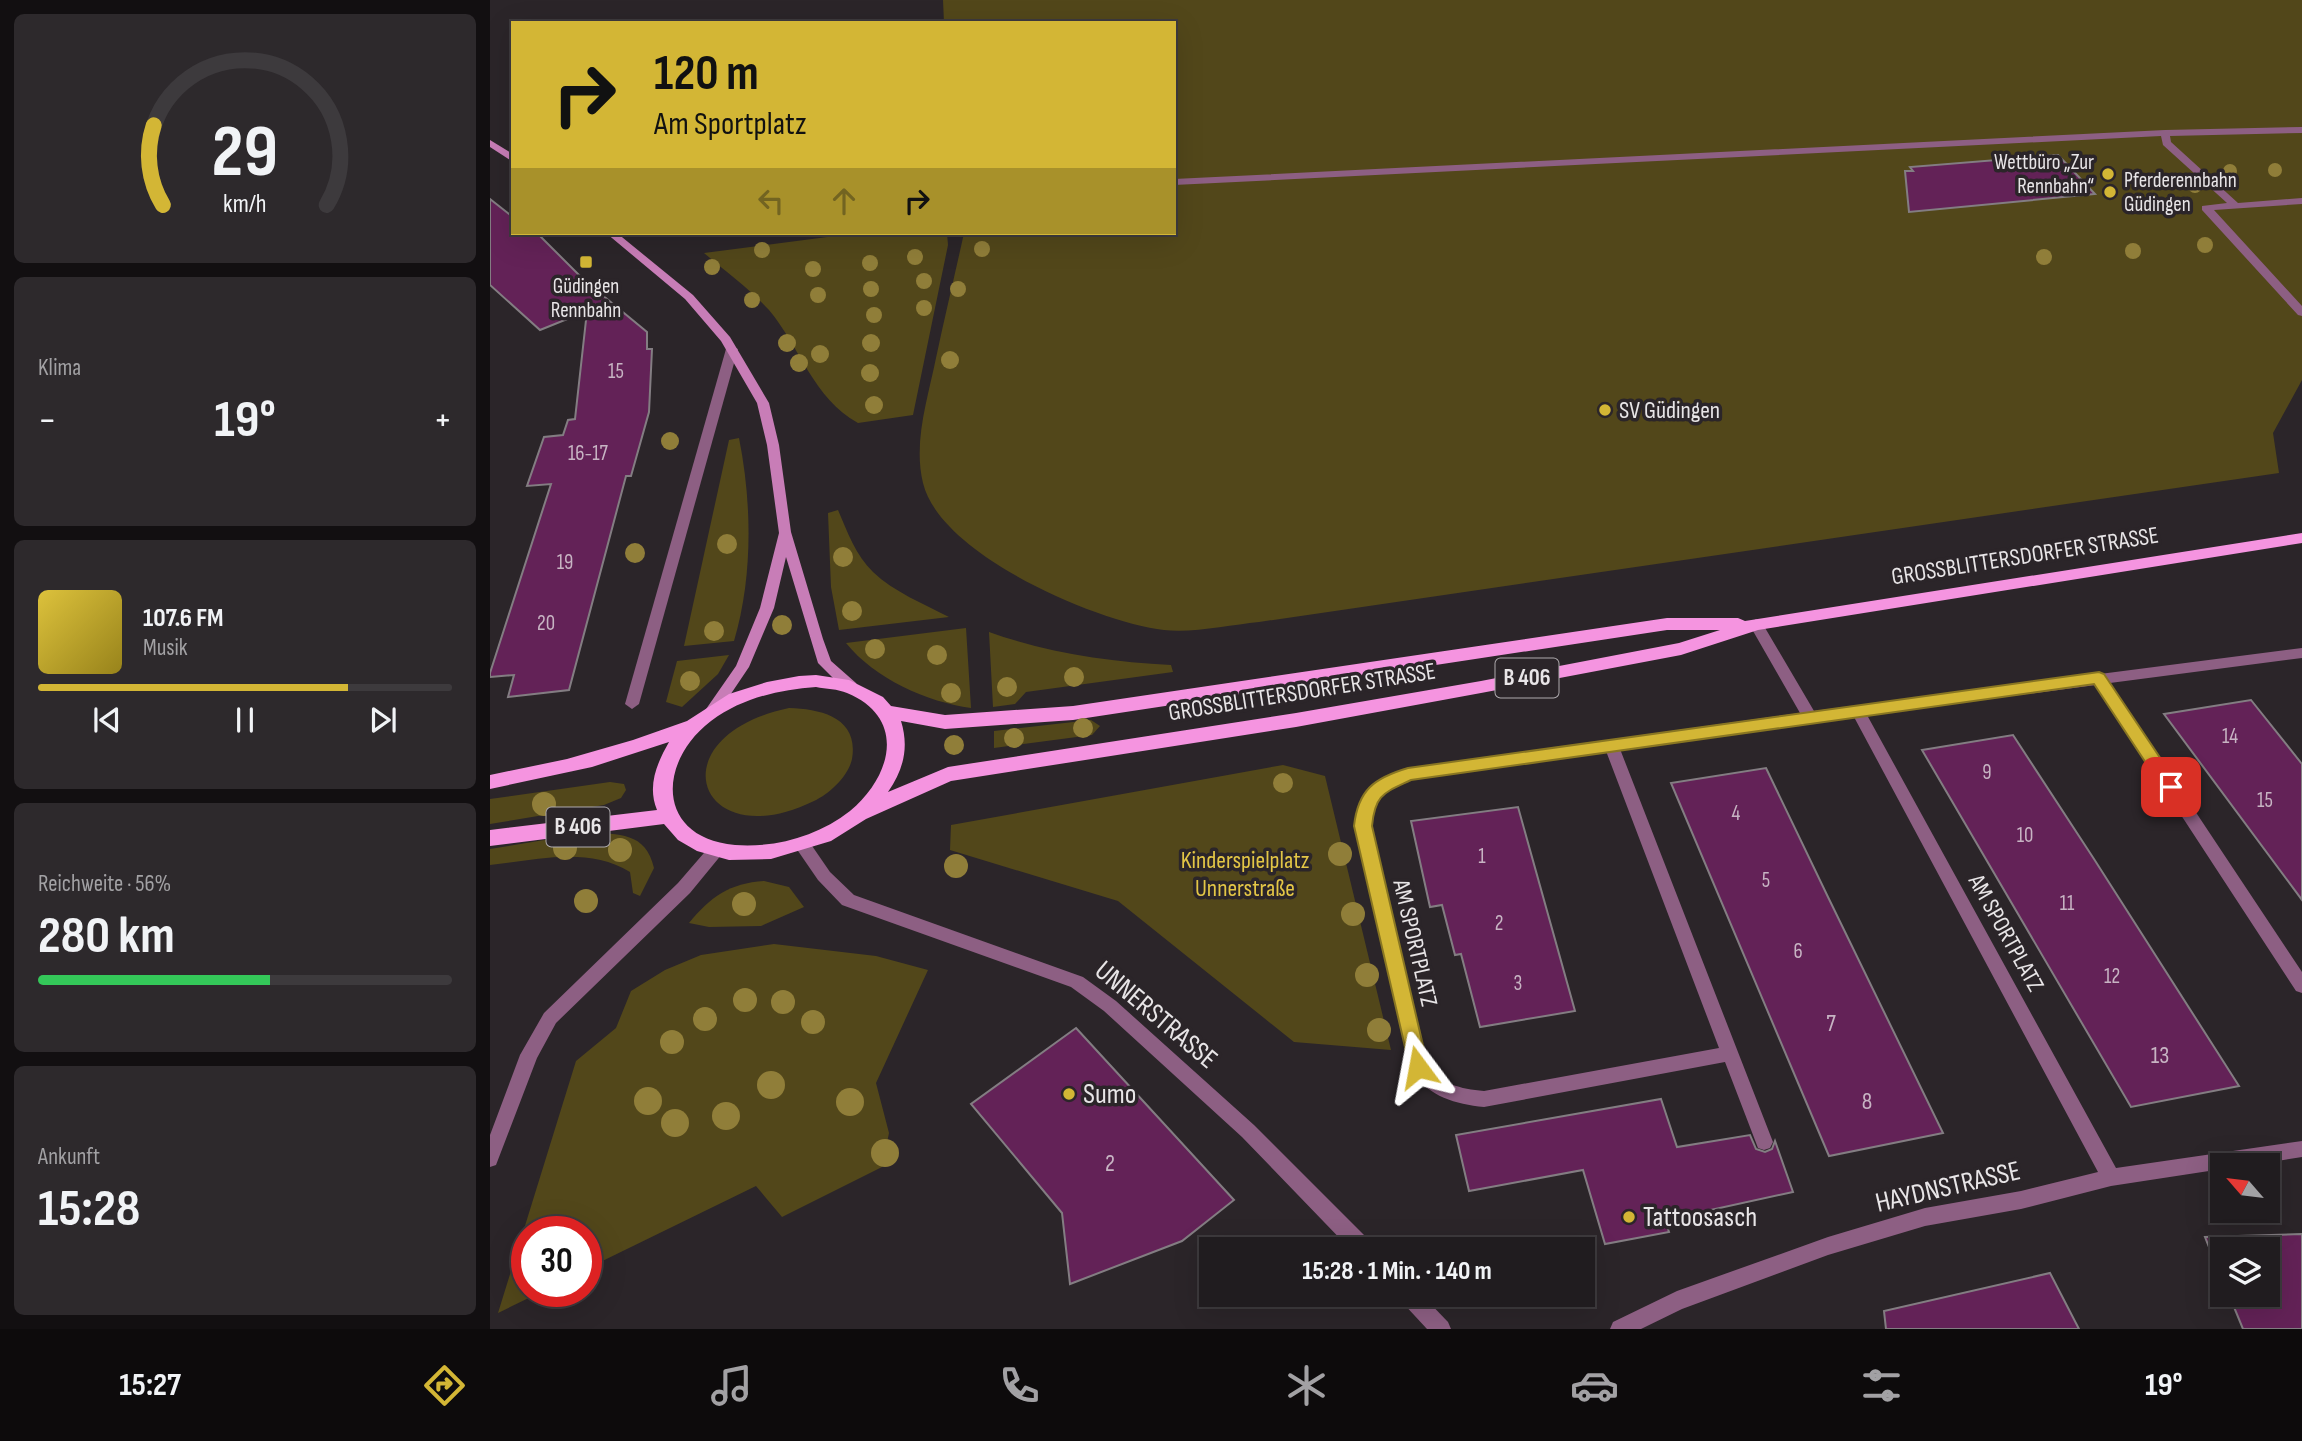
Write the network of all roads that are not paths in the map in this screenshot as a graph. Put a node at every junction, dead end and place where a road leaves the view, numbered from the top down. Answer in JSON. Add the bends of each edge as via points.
{"nodes":[{"id":1,"x":2302,"y":130,"type":"edge"},
{"id":2,"x":2165,"y":133,"type":"junction"},
{"id":3,"x":490,"y":143,"type":"edge"},
{"id":4,"x":511,"y":158,"type":"edge"},
{"id":5,"x":1176,"y":182,"type":"edge"},
{"id":6,"x":2302,"y":201,"type":"edge"},
{"id":7,"x":2236,"y":206,"type":"junction"},
{"id":8,"x":613,"y":235,"type":"edge"},
{"id":9,"x":2302,"y":313,"type":"edge"},
{"id":10,"x":732,"y":349,"type":"junction"},
{"id":11,"x":785,"y":532,"type":"junction"},
{"id":12,"x":2302,"y":538,"type":"edge"},
{"id":13,"x":1756,"y":624,"type":"junction"},
{"id":14,"x":2302,"y":653,"type":"edge"},
{"id":15,"x":2099,"y":678,"type":"junction"},
{"id":16,"x":851,"y":687,"type":"junction"},
{"id":17,"x":632,"y":704,"type":"dead end"},
{"id":18,"x":711,"y":712,"type":"junction"},
{"id":19,"x":888,"y":712,"type":"junction"},
{"id":20,"x":1858,"y":712,"type":"junction"},
{"id":21,"x":1810,"y":717,"type":"junction"},
{"id":22,"x":693,"y":726,"type":"junction"},
{"id":23,"x":1611,"y":745,"type":"junction"},
{"id":24,"x":490,"y":782,"type":"edge"},
{"id":25,"x":860,"y":813,"type":"junction"},
{"id":26,"x":667,"y":816,"type":"junction"},
{"id":27,"x":490,"y":838,"type":"edge"},
{"id":28,"x":802,"y":844,"type":"junction"},
{"id":29,"x":716,"y":850,"type":"junction"},
{"id":30,"x":2302,"y":986,"type":"edge"},
{"id":31,"x":1728,"y":1054,"type":"junction"},
{"id":32,"x":1764,"y":1142,"type":"dead end"},
{"id":33,"x":2302,"y":1149,"type":"edge"},
{"id":34,"x":490,"y":1159,"type":"edge"},
{"id":35,"x":2111,"y":1177,"type":"junction"},
{"id":36,"x":1353,"y":1237,"type":"edge"},
{"id":37,"x":1420,"y":1307,"type":"edge"},
{"id":38,"x":1441,"y":1329,"type":"edge"},
{"id":39,"x":1620,"y":1329,"type":"edge"}],
"edges":[{"from":1,"to":2,"type":"street"},
{"from":2,"to":5,"type":"street"},
{"from":2,"to":7,"type":"street","via":[[2166,144]]},
{"from":3,"to":4,"type":"main road"},
{"from":6,"to":7,"type":"street"},
{"from":7,"to":9,"type":"street","via":[[2206,208]]},
{"from":8,"to":10,"type":"main road","via":[[689,297]]},
{"from":10,"to":11,"type":"main road","via":[[763,403]]},
{"from":10,"to":17,"type":"street"},
{"from":11,"to":16,"type":"main road","via":[[825,663]]},
{"from":11,"to":18,"type":"main road","via":[[767,608],[742,667]]},
{"from":12,"to":13,"type":"main road","name":"GROSSBLITTERSDORFER STRASSE"},
{"from":13,"to":19,"type":"main road","name":"GROSSBLITTERSDORFER STRASSE","via":[[1667,624],[1073,713],[945,722]]},
{"from":13,"to":21,"type":"street"},
{"from":13,"to":25,"type":"main road","name":"GROSSBLITTERSDORFER STRASSE","number":"B 406","via":[[1681,649],[1480,687],[948,774]]},
{"from":14,"to":15,"type":"street","name":"AM SPORTPLATZ"},
{"from":15,"to":20,"type":"street","name":"AM SPORTPLATZ"},
{"from":15,"to":30,"type":"street"},
{"from":16,"to":18,"type":"main road","via":[[788,682],[747,694]]},
{"from":16,"to":19,"type":"main road"},
{"from":18,"to":22,"type":"main road"},
{"from":19,"to":25,"type":"main road","via":[[899,743],[895,765],[883,789]]},
{"from":20,"to":21,"type":"street","name":"AM SPORTPLATZ"},
{"from":20,"to":35,"type":"street","name":"AM SPORTPLATZ"},
{"from":21,"to":23,"type":"street","name":"AM SPORTPLATZ"},
{"from":22,"to":24,"type":"main road","via":[[615,755]]},
{"from":22,"to":26,"type":"main road","via":[[666,763],[661,785]]},
{"from":23,"to":31,"type":"street"},
{"from":23,"to":31,"type":"street","name":"AM SPORTPLATZ","via":[[1408,774],[1376,789],[1365,805],[1363,826],[1418,1067],[1427,1081],[1455,1097],[1484,1099]]},
{"from":25,"to":28,"type":"main road","via":[[838,829]]},
{"from":26,"to":27,"type":"main road","number":"B 406"},
{"from":26,"to":29,"type":"main road","via":[[686,837]]},
{"from":28,"to":29,"type":"main road","via":[[774,852]]},
{"from":28,"to":36,"type":"street","name":"UNNERSTRASSE","via":[[848,900],[1077,982],[1110,1006],[1248,1131]]},
{"from":29,"to":34,"type":"street","via":[[684,888],[550,1018],[528,1055]]},
{"from":31,"to":32,"type":"street"},
{"from":33,"to":35,"type":"street","name":"HAYDNSTRASSE"},
{"from":35,"to":39,"type":"street","name":"HAYDNSTRASSE","via":[[2021,1200],[1925,1217],[1828,1246],[1677,1301]]},
{"from":37,"to":38,"type":"street"}]}
